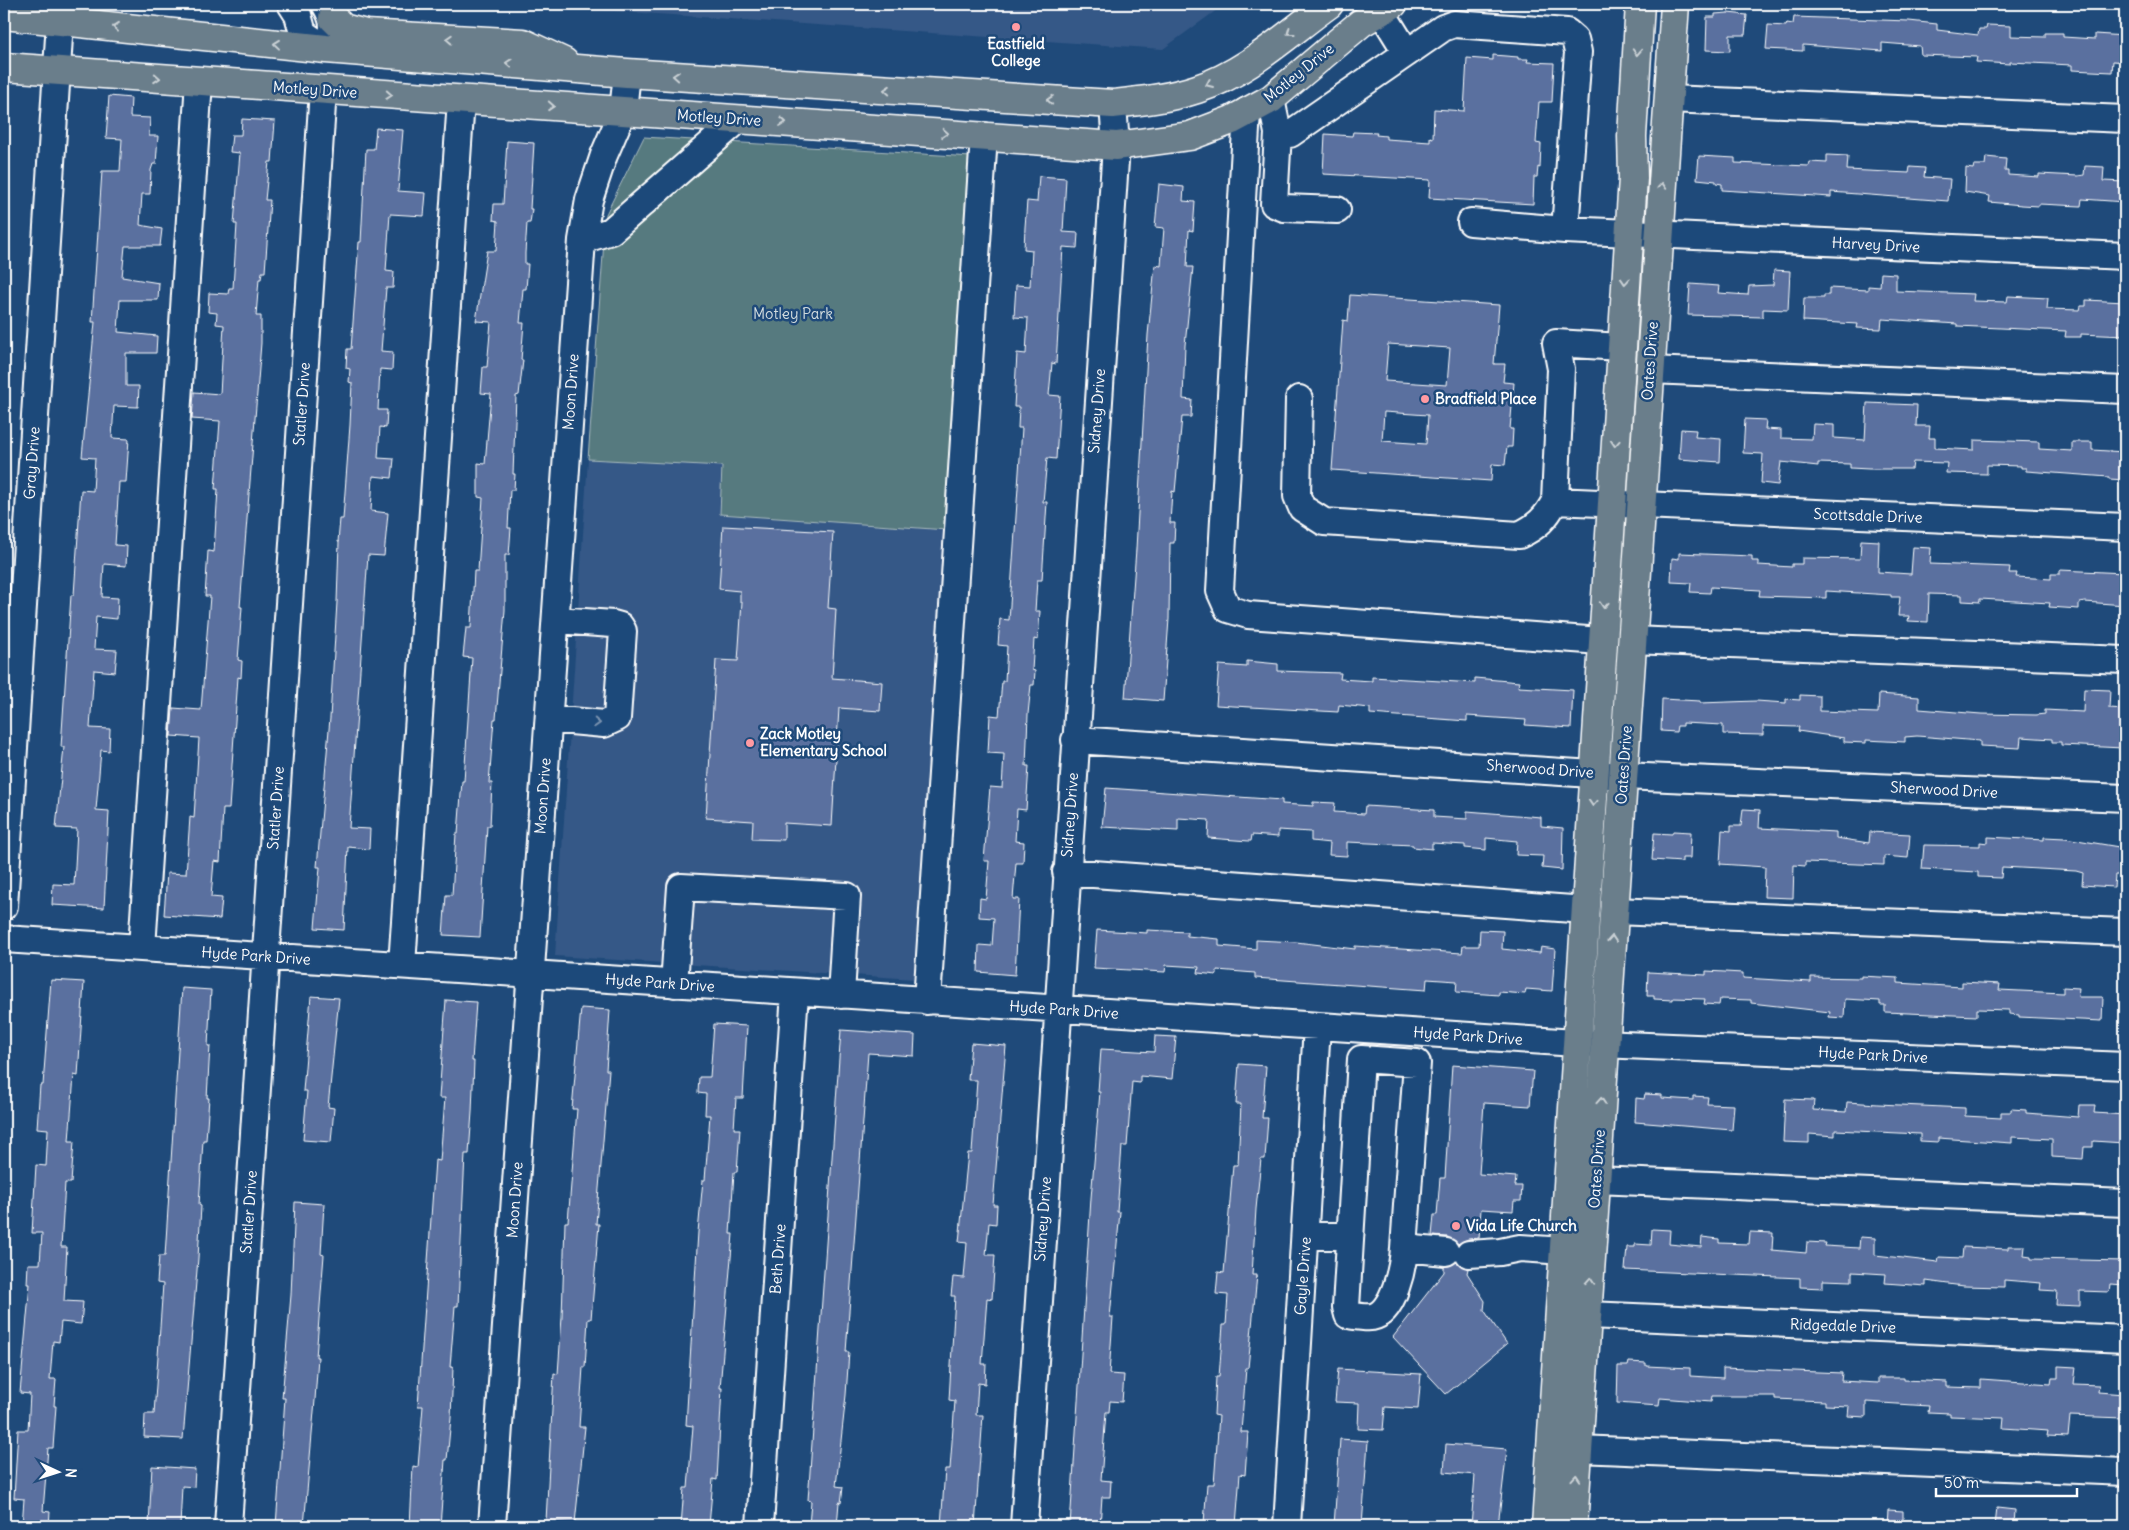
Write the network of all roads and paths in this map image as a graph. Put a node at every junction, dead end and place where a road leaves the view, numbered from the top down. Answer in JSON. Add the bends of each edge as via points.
{"nodes":[{"id":1,"x":290,"y":4,"type":"edge"},
{"id":2,"x":1329,"y":4,"type":"edge"},
{"id":3,"x":1640,"y":4,"type":"edge"},
{"id":4,"x":1675,"y":4,"type":"edge"},
{"id":5,"x":1387,"y":8,"type":"edge"},
{"id":6,"x":329,"y":11,"type":"edge"},
{"id":7,"x":4,"y":15,"type":"edge"},
{"id":8,"x":60,"y":21,"type":"junction"},
{"id":9,"x":326,"y":49,"type":"junction"},
{"id":10,"x":1408,"y":53,"type":"junction"},
{"id":11,"x":1253,"y":62,"type":"junction"},
{"id":12,"x":4,"y":68,"type":"edge"},
{"id":13,"x":579,"y":68,"type":"junction"},
{"id":14,"x":57,"y":71,"type":"junction"},
{"id":15,"x":627,"y":73,"type":"junction"},
{"id":16,"x":199,"y":82,"type":"junction"},
{"id":17,"x":323,"y":90,"type":"junction"},
{"id":18,"x":1669,"y":99,"type":"junction"},
{"id":19,"x":461,"y":100,"type":"junction"},
{"id":20,"x":1113,"y":104,"type":"junction"},
{"id":21,"x":1259,"y":105,"type":"junction"},
{"id":22,"x":623,"y":111,"type":"junction"},
{"id":23,"x":738,"y":119,"type":"junction"},
{"id":24,"x":2125,"y":119,"type":"edge"},
{"id":25,"x":1278,"y":133,"type":"junction"},
{"id":26,"x":984,"y":136,"type":"junction"},
{"id":27,"x":1116,"y":146,"type":"junction"},
{"id":28,"x":1337,"y":210,"type":"dead end"},
{"id":29,"x":1471,"y":222,"type":"dead end"},
{"id":30,"x":1565,"y":230,"type":"junction"},
{"id":31,"x":1628,"y":232,"type":"junction"},
{"id":32,"x":1659,"y":235,"type":"junction"},
{"id":33,"x":582,"y":240,"type":"junction"},
{"id":34,"x":2125,"y":256,"type":"edge"},
{"id":35,"x":1621,"y":347,"type":"junction"},
{"id":36,"x":1650,"y":370,"type":"junction"},
{"id":37,"x":2125,"y":390,"type":"edge"},
{"id":38,"x":1300,"y":399,"type":"dead end"},
{"id":39,"x":1555,"y":501,"type":"junction"},
{"id":40,"x":1611,"y":505,"type":"junction"},
{"id":41,"x":1641,"y":506,"type":"junction"},
{"id":42,"x":2125,"y":527,"type":"edge"},
{"id":43,"x":556,"y":620,"type":"junction"},
{"id":44,"x":1632,"y":640,"type":"junction"},
{"id":45,"x":1601,"y":641,"type":"junction"},
{"id":46,"x":2125,"y":660,"type":"edge"},
{"id":47,"x":549,"y":719,"type":"junction"},
{"id":48,"x":1075,"y":740,"type":"junction"},
{"id":49,"x":1595,"y":772,"type":"junction"},
{"id":50,"x":1623,"y":776,"type":"junction"},
{"id":51,"x":2125,"y":798,"type":"edge"},
{"id":52,"x":1066,"y":872,"type":"junction"},
{"id":53,"x":4,"y":906,"type":"edge"},
{"id":54,"x":1586,"y":910,"type":"junction"},
{"id":55,"x":1614,"y":911,"type":"junction"},
{"id":56,"x":2125,"y":932,"type":"edge"},
{"id":57,"x":4,"y":939,"type":"edge"},
{"id":58,"x":142,"y":948,"type":"junction"},
{"id":59,"x":266,"y":956,"type":"junction"},
{"id":60,"x":402,"y":966,"type":"junction"},
{"id":61,"x":530,"y":974,"type":"junction"},
{"id":62,"x":674,"y":984,"type":"junction"},
{"id":63,"x":795,"y":992,"type":"junction"},
{"id":64,"x":841,"y":995,"type":"junction"},
{"id":65,"x":927,"y":1001,"type":"junction"},
{"id":66,"x":1057,"y":1009,"type":"junction"},
{"id":67,"x":1317,"y":1026,"type":"junction"},
{"id":68,"x":1369,"y":1029,"type":"junction"},
{"id":69,"x":1576,"y":1043,"type":"junction"},
{"id":70,"x":1605,"y":1044,"type":"junction"},
{"id":71,"x":1367,"y":1059,"type":"junction"},
{"id":72,"x":2125,"y":1066,"type":"edge"},
{"id":73,"x":1596,"y":1180,"type":"junction"},
{"id":74,"x":2125,"y":1203,"type":"edge"},
{"id":75,"x":1305,"y":1236,"type":"junction"},
{"id":76,"x":1350,"y":1236,"type":"junction"},
{"id":77,"x":1404,"y":1248,"type":"junction"},
{"id":78,"x":1564,"y":1251,"type":"junction"},
{"id":79,"x":1560,"y":1313,"type":"junction"},
{"id":80,"x":1587,"y":1315,"type":"junction"},
{"id":81,"x":2125,"y":1339,"type":"edge"},
{"id":82,"x":1578,"y":1448,"type":"junction"},
{"id":83,"x":2125,"y":1472,"type":"edge"},
{"id":84,"x":228,"y":1526,"type":"edge"},
{"id":85,"x":492,"y":1526,"type":"edge"},
{"id":86,"x":760,"y":1526,"type":"edge"},
{"id":87,"x":1024,"y":1526,"type":"edge"},
{"id":88,"x":1287,"y":1526,"type":"edge"},
{"id":89,"x":1546,"y":1526,"type":"edge"},
{"id":90,"x":1573,"y":1526,"type":"edge"}],
"edges":[{"from":1,"to":9,"type":"street","via":[[298,15],[303,33]]},
{"from":2,"to":11,"type":"main road","one_way":true},
{"from":3,"to":31,"type":"main road","name":"Oates Drive","one_way":true},
{"from":4,"to":18,"type":"main road","name":"Oates Drive"},
{"from":5,"to":10,"type":"street"},
{"from":5,"to":21,"type":"main road","name":"Motley Drive","via":[[1361,23],[1304,73]]},
{"from":6,"to":9,"type":"street","via":[[333,35]]},
{"from":13,"to":6,"type":"main road","one_way":true,"via":[[523,43],[366,34],[343,28]]},
{"from":7,"to":8,"type":"main road"},
{"from":9,"to":8,"type":"main road","one_way":true},
{"from":8,"to":14,"type":"street","name":"Gray Drive"},
{"from":13,"to":9,"type":"main road","one_way":true},
{"from":9,"to":17,"type":"main road"},
{"from":10,"to":25,"type":"street","via":[[1290,134]]},
{"from":10,"to":30,"type":"street","via":[[1454,24],[1567,32],[1575,39],[1578,52]]},
{"from":11,"to":20,"type":"main road","one_way":true,"via":[[1196,89],[1161,98]]},
{"from":11,"to":21,"type":"main road"},
{"from":12,"to":14,"type":"main road","name":"Motley Drive"},
{"from":13,"to":15,"type":"main road"},
{"from":14,"to":16,"type":"main road","name":"Motley Drive","one_way":true},
{"from":14,"to":53,"type":"street","name":"Gray Drive"},
{"from":20,"to":15,"type":"main road","one_way":true},
{"from":15,"to":22,"type":"street","name":"Moon Drive"},
{"from":16,"to":17,"type":"main road","name":"Motley Drive"},
{"from":16,"to":58,"type":"street"},
{"from":17,"to":19,"type":"main road","name":"Motley Drive","one_way":true},
{"from":17,"to":59,"type":"street","name":"Statler Drive"},
{"from":18,"to":24,"type":"street"},
{"from":32,"to":18,"type":"main road","name":"Oates Drive","one_way":true},
{"from":19,"to":22,"type":"main road","name":"Motley Drive","one_way":true},
{"from":19,"to":60,"type":"street"},
{"from":20,"to":27,"type":"street","name":"Sidney Drive"},
{"from":21,"to":25,"type":"street"},
{"from":21,"to":27,"type":"main road","name":"Motley Drive","via":[[1190,136]]},
{"from":21,"to":45,"type":"street","via":[[1220,592],[1228,609],[1248,615]]},
{"from":22,"to":23,"type":"main road","name":"Motley Drive"},
{"from":22,"to":33,"type":"street","name":"Moon Drive","via":[[589,200]]},
{"from":23,"to":26,"type":"main road","name":"Motley Drive","one_way":true},
{"from":23,"to":33,"type":"street","via":[[611,230]]},
{"from":25,"to":28,"type":"street","via":[[1274,204],[1284,208]]},
{"from":26,"to":27,"type":"main road","name":"Motley Drive"},
{"from":26,"to":65,"type":"street"},
{"from":27,"to":48,"type":"street","name":"Sidney Drive"},
{"from":29,"to":30,"type":"street","name":"Harvey Drive"},
{"from":30,"to":31,"type":"street","name":"Harvey Drive"},
{"from":31,"to":32,"type":"street","name":"Harvey Drive"},
{"from":31,"to":35,"type":"main road","name":"Oates Drive","one_way":true},
{"from":32,"to":34,"type":"street","name":"Harvey Drive"},
{"from":32,"to":36,"type":"main road","name":"Oates Drive"},
{"from":33,"to":43,"type":"street","name":"Moon Drive"},
{"from":35,"to":39,"type":"street","via":[[1556,343],[1561,369]]},
{"from":35,"to":40,"type":"main road","name":"Oates Drive","one_way":true},
{"from":36,"to":37,"type":"street"},
{"from":36,"to":41,"type":"main road","name":"Oates Drive"},
{"from":38,"to":39,"type":"street","via":[[1297,496],[1302,508],[1324,522],[1519,535],[1546,518]]},
{"from":39,"to":40,"type":"street","name":"Scottsdale Drive"},
{"from":40,"to":41,"type":"street","name":"Scottsdale Drive"},
{"from":40,"to":45,"type":"main road","name":"Oates Drive","one_way":true},
{"from":41,"to":42,"type":"street","name":"Scottsdale Drive"},
{"from":41,"to":44,"type":"main road","name":"Oates Drive"},
{"from":43,"to":47,"type":"street","name":"Moon Drive"},
{"from":47,"to":43,"type":"street","one_way":true,"via":[[604,724],[617,718],[623,631],[620,626]]},
{"from":44,"to":46,"type":"street"},
{"from":44,"to":50,"type":"main road","name":"Oates Drive"},
{"from":45,"to":49,"type":"main road","name":"Oates Drive"},
{"from":47,"to":61,"type":"street","name":"Moon Drive"},
{"from":48,"to":49,"type":"street","name":"Sherwood Drive"},
{"from":48,"to":52,"type":"street","name":"Sidney Drive"},
{"from":49,"to":50,"type":"street","name":"Sherwood Drive"},
{"from":49,"to":54,"type":"main road","name":"Oates Drive","one_way":true},
{"from":50,"to":51,"type":"street","name":"Sherwood Drive"},
{"from":50,"to":55,"type":"main road","name":"Oates Drive"},
{"from":52,"to":54,"type":"street"},
{"from":52,"to":66,"type":"street","name":"Sidney Drive"},
{"from":54,"to":69,"type":"main road","name":"Oates Drive"},
{"from":55,"to":56,"type":"street"},
{"from":70,"to":55,"type":"main road","name":"Oates Drive","one_way":true},
{"from":57,"to":58,"type":"street","name":"Hyde Park Drive"},
{"from":58,"to":59,"type":"street","name":"Hyde Park Drive"},
{"from":59,"to":60,"type":"street","name":"Hyde Park Drive"},
{"from":59,"to":84,"type":"street","name":"Statler Drive"},
{"from":60,"to":61,"type":"street","name":"Hyde Park Drive"},
{"from":61,"to":62,"type":"street","name":"Hyde Park Drive"},
{"from":61,"to":85,"type":"street","name":"Moon Drive"},
{"from":62,"to":63,"type":"street","name":"Hyde Park Drive"},
{"from":62,"to":64,"type":"street","via":[[681,887],[847,896]]},
{"from":63,"to":64,"type":"street","name":"Hyde Park Drive"},
{"from":63,"to":86,"type":"street","name":"Beth Drive"},
{"from":64,"to":65,"type":"street","name":"Hyde Park Drive"},
{"from":65,"to":66,"type":"street","name":"Hyde Park Drive"},
{"from":66,"to":67,"type":"street","name":"Hyde Park Drive"},
{"from":66,"to":87,"type":"street","name":"Sidney Drive"},
{"from":67,"to":68,"type":"street","name":"Hyde Park Drive"},
{"from":67,"to":75,"type":"street","name":"Gayle Drive"},
{"from":68,"to":69,"type":"street","name":"Hyde Park Drive"},
{"from":68,"to":71,"type":"street"},
{"from":69,"to":70,"type":"street","name":"Hyde Park Drive"},
{"from":69,"to":78,"type":"main road","name":"Oates Drive"},
{"from":70,"to":72,"type":"street","name":"Hyde Park Drive"},
{"from":73,"to":70,"type":"main road","name":"Oates Drive","one_way":true},
{"from":71,"to":76,"type":"street","via":[[1361,1059]]},
{"from":71,"to":77,"type":"street","via":[[1417,1063]]},
{"from":73,"to":74,"type":"street"},
{"from":80,"to":73,"type":"main road","name":"Oates Drive","one_way":true},
{"from":75,"to":76,"type":"street"},
{"from":75,"to":88,"type":"street","name":"Gayle Drive"},
{"from":76,"to":77,"type":"street","via":[[1348,1315],[1373,1317],[1381,1312],[1397,1287]]},
{"from":77,"to":78,"type":"street","via":[[1457,1253],[1520,1248]]},
{"from":78,"to":79,"type":"main road","name":"Oates Drive"},
{"from":79,"to":80,"type":"street","name":"Ridgedale Drive"},
{"from":79,"to":89,"type":"main road","name":"Oates Drive"},
{"from":80,"to":81,"type":"street","name":"Ridgedale Drive"},
{"from":80,"to":82,"type":"main road","name":"Oates Drive"},
{"from":82,"to":83,"type":"street"},
{"from":90,"to":82,"type":"main road","name":"Oates Drive","one_way":true}]}
